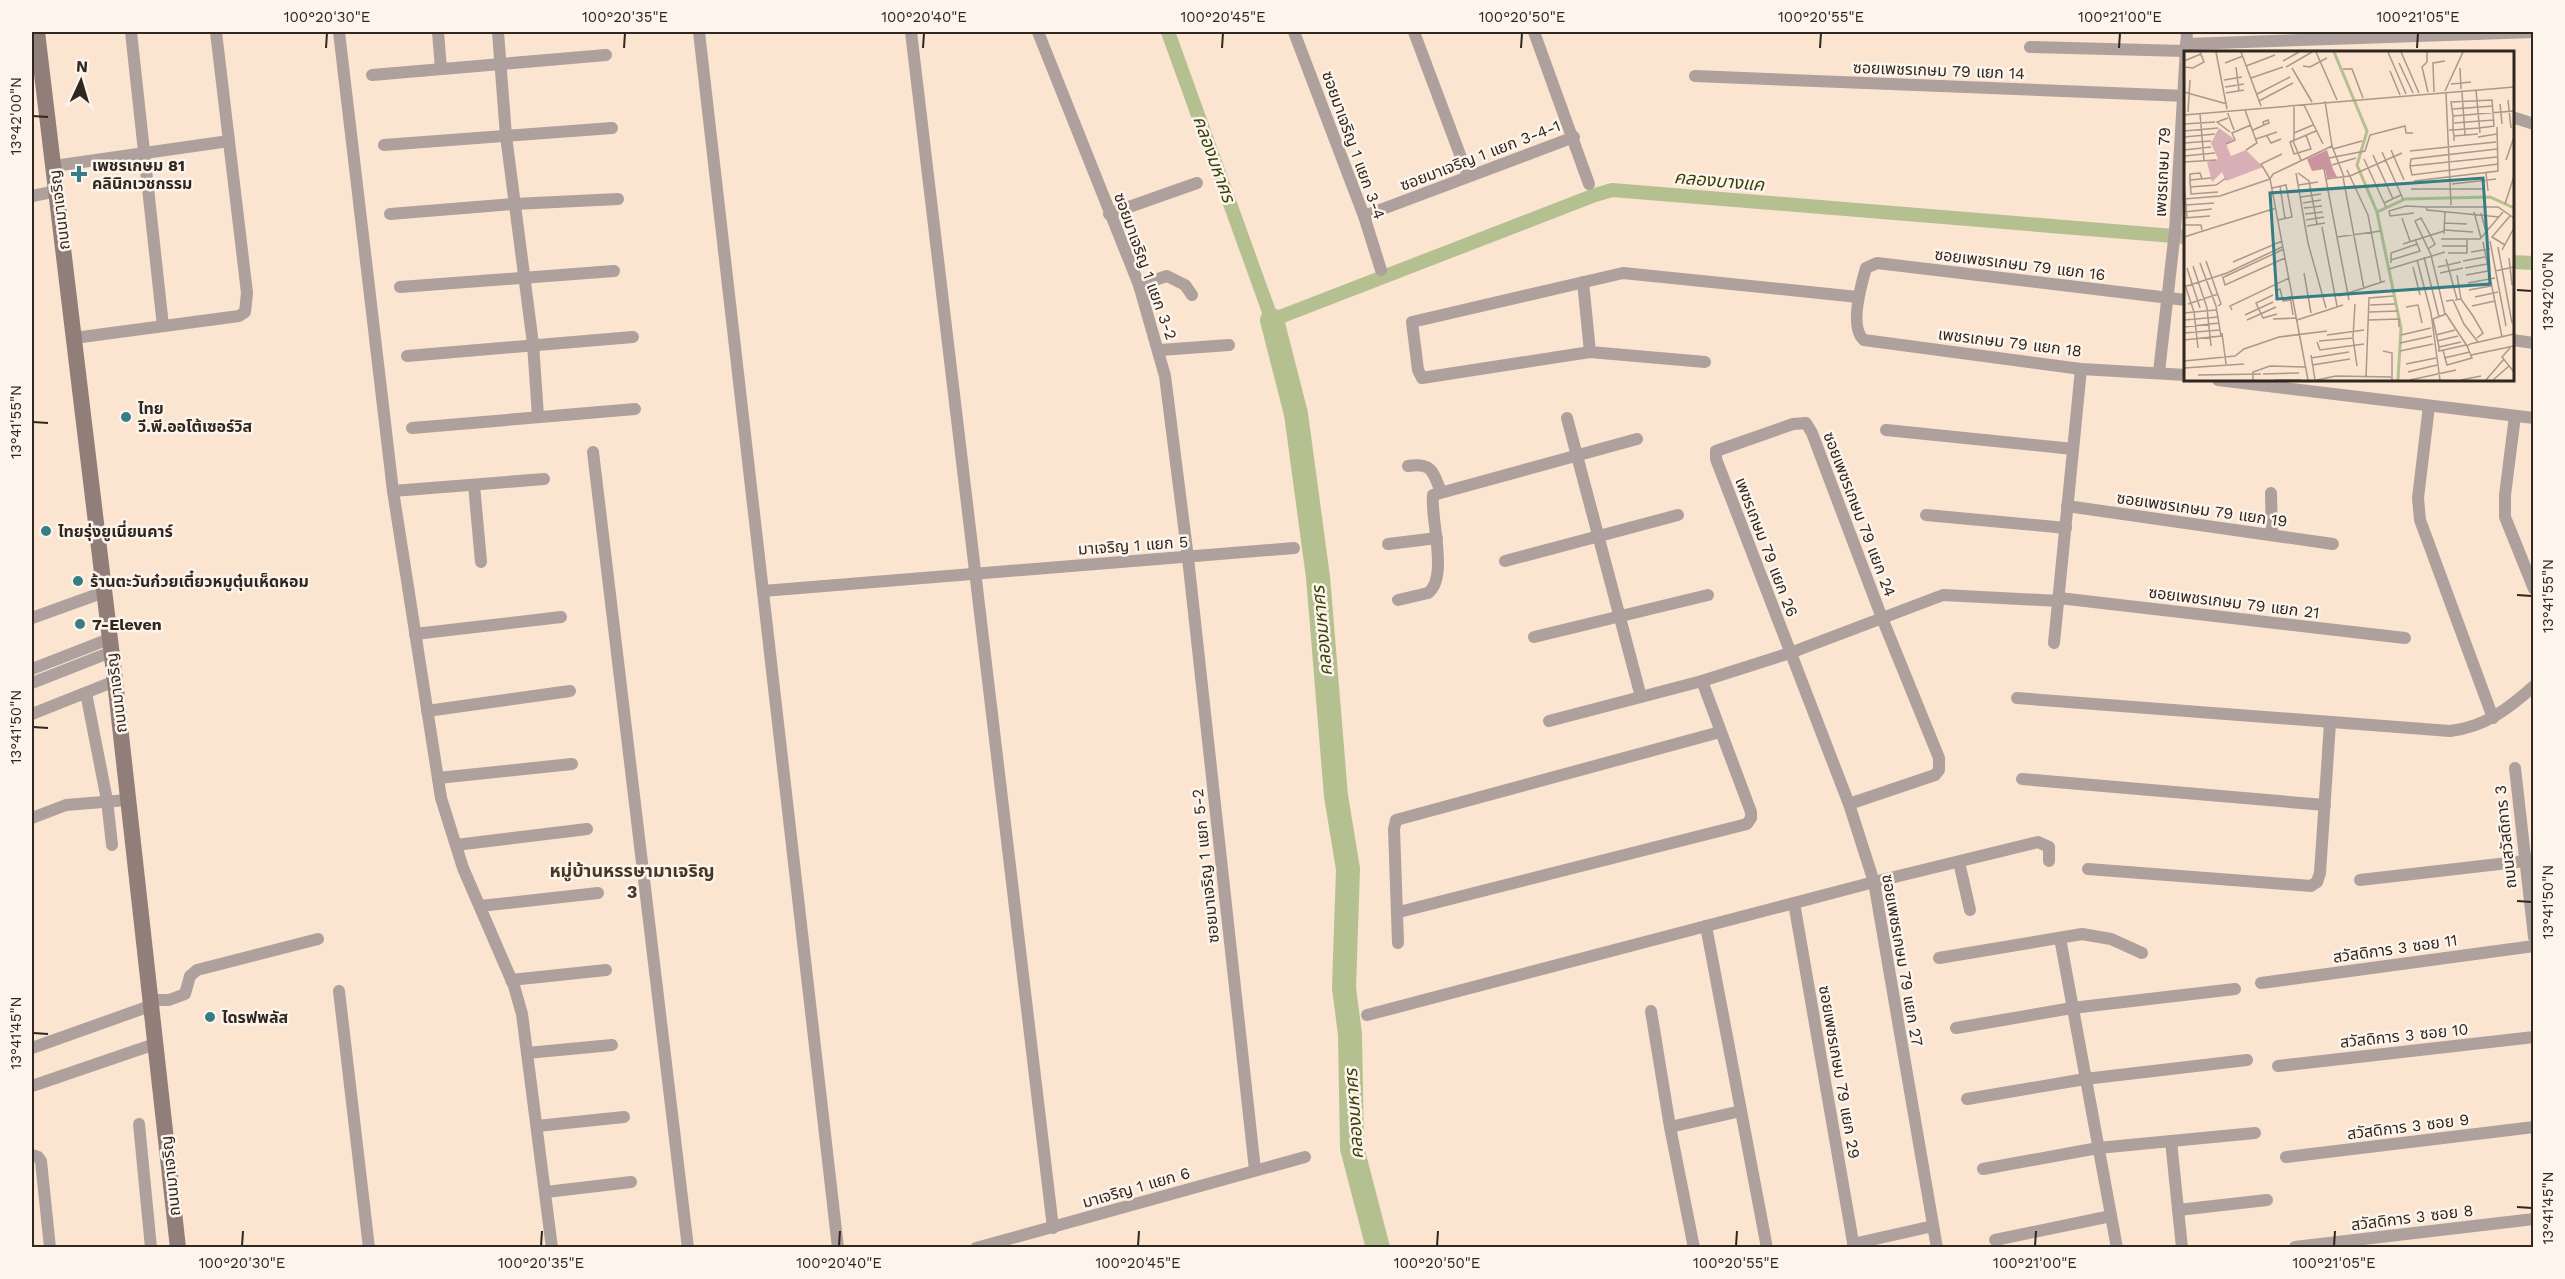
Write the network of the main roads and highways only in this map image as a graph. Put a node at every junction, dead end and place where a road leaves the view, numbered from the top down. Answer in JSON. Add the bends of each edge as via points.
{"nodes":[{"id":1,"x":37,"y":32,"type":"edge"},
{"id":2,"x":178,"y":1248,"type":"edge"}],
"edges":[{"from":1,"to":2,"type":"main road","name":"ถนนมาเจริญ","via":[[116,681]]}]}
